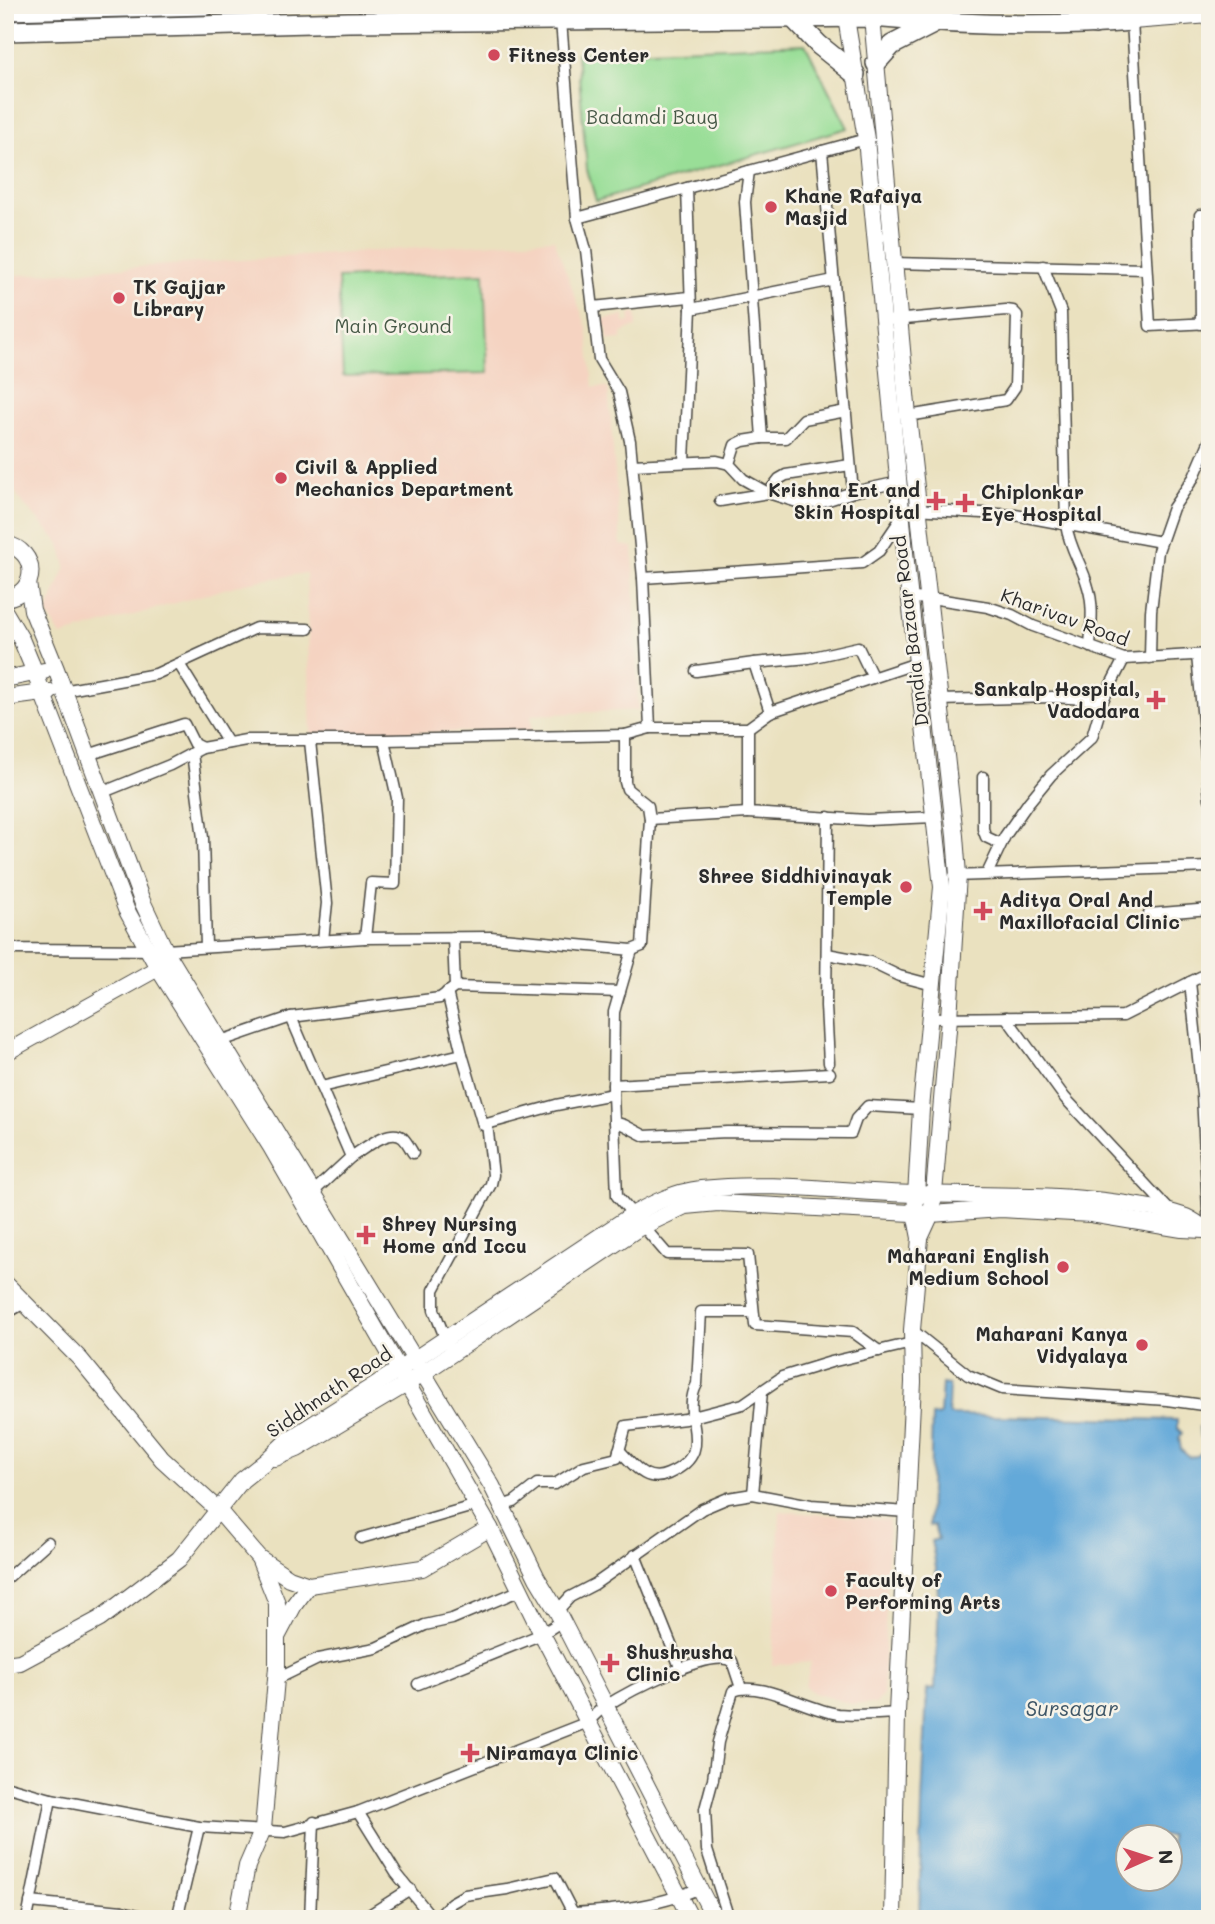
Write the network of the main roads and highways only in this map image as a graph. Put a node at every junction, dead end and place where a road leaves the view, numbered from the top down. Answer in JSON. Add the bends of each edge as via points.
{"nodes":[{"id":1,"x":207,"y":5,"type":"edge"},
{"id":2,"x":5,"y":10,"type":"edge"},
{"id":3,"x":171,"y":12,"type":"edge"},
{"id":4,"x":562,"y":13,"type":"edge"},
{"id":5,"x":1131,"y":13,"type":"edge"},
{"id":6,"x":1094,"y":15,"type":"edge"},
{"id":7,"x":794,"y":19,"type":"junction"},
{"id":8,"x":934,"y":23,"type":"junction"},
{"id":9,"x":5,"y":31,"type":"edge"},
{"id":10,"x":876,"y":63,"type":"road end"},
{"id":11,"x":855,"y":74,"type":"road end"}],
"edges":[{"from":1,"to":3,"type":"highway"},
{"from":2,"to":3,"type":"highway"},
{"from":3,"to":4,"type":"highway"},
{"from":3,"to":9,"type":"highway"},
{"from":4,"to":7,"type":"highway"},
{"from":5,"to":6,"type":"highway"},
{"from":6,"to":8,"type":"highway"},
{"from":7,"to":8,"type":"highway"},
{"from":7,"to":11,"type":"highway"},
{"from":8,"to":10,"type":"highway","via":[[892,45]]}]}
